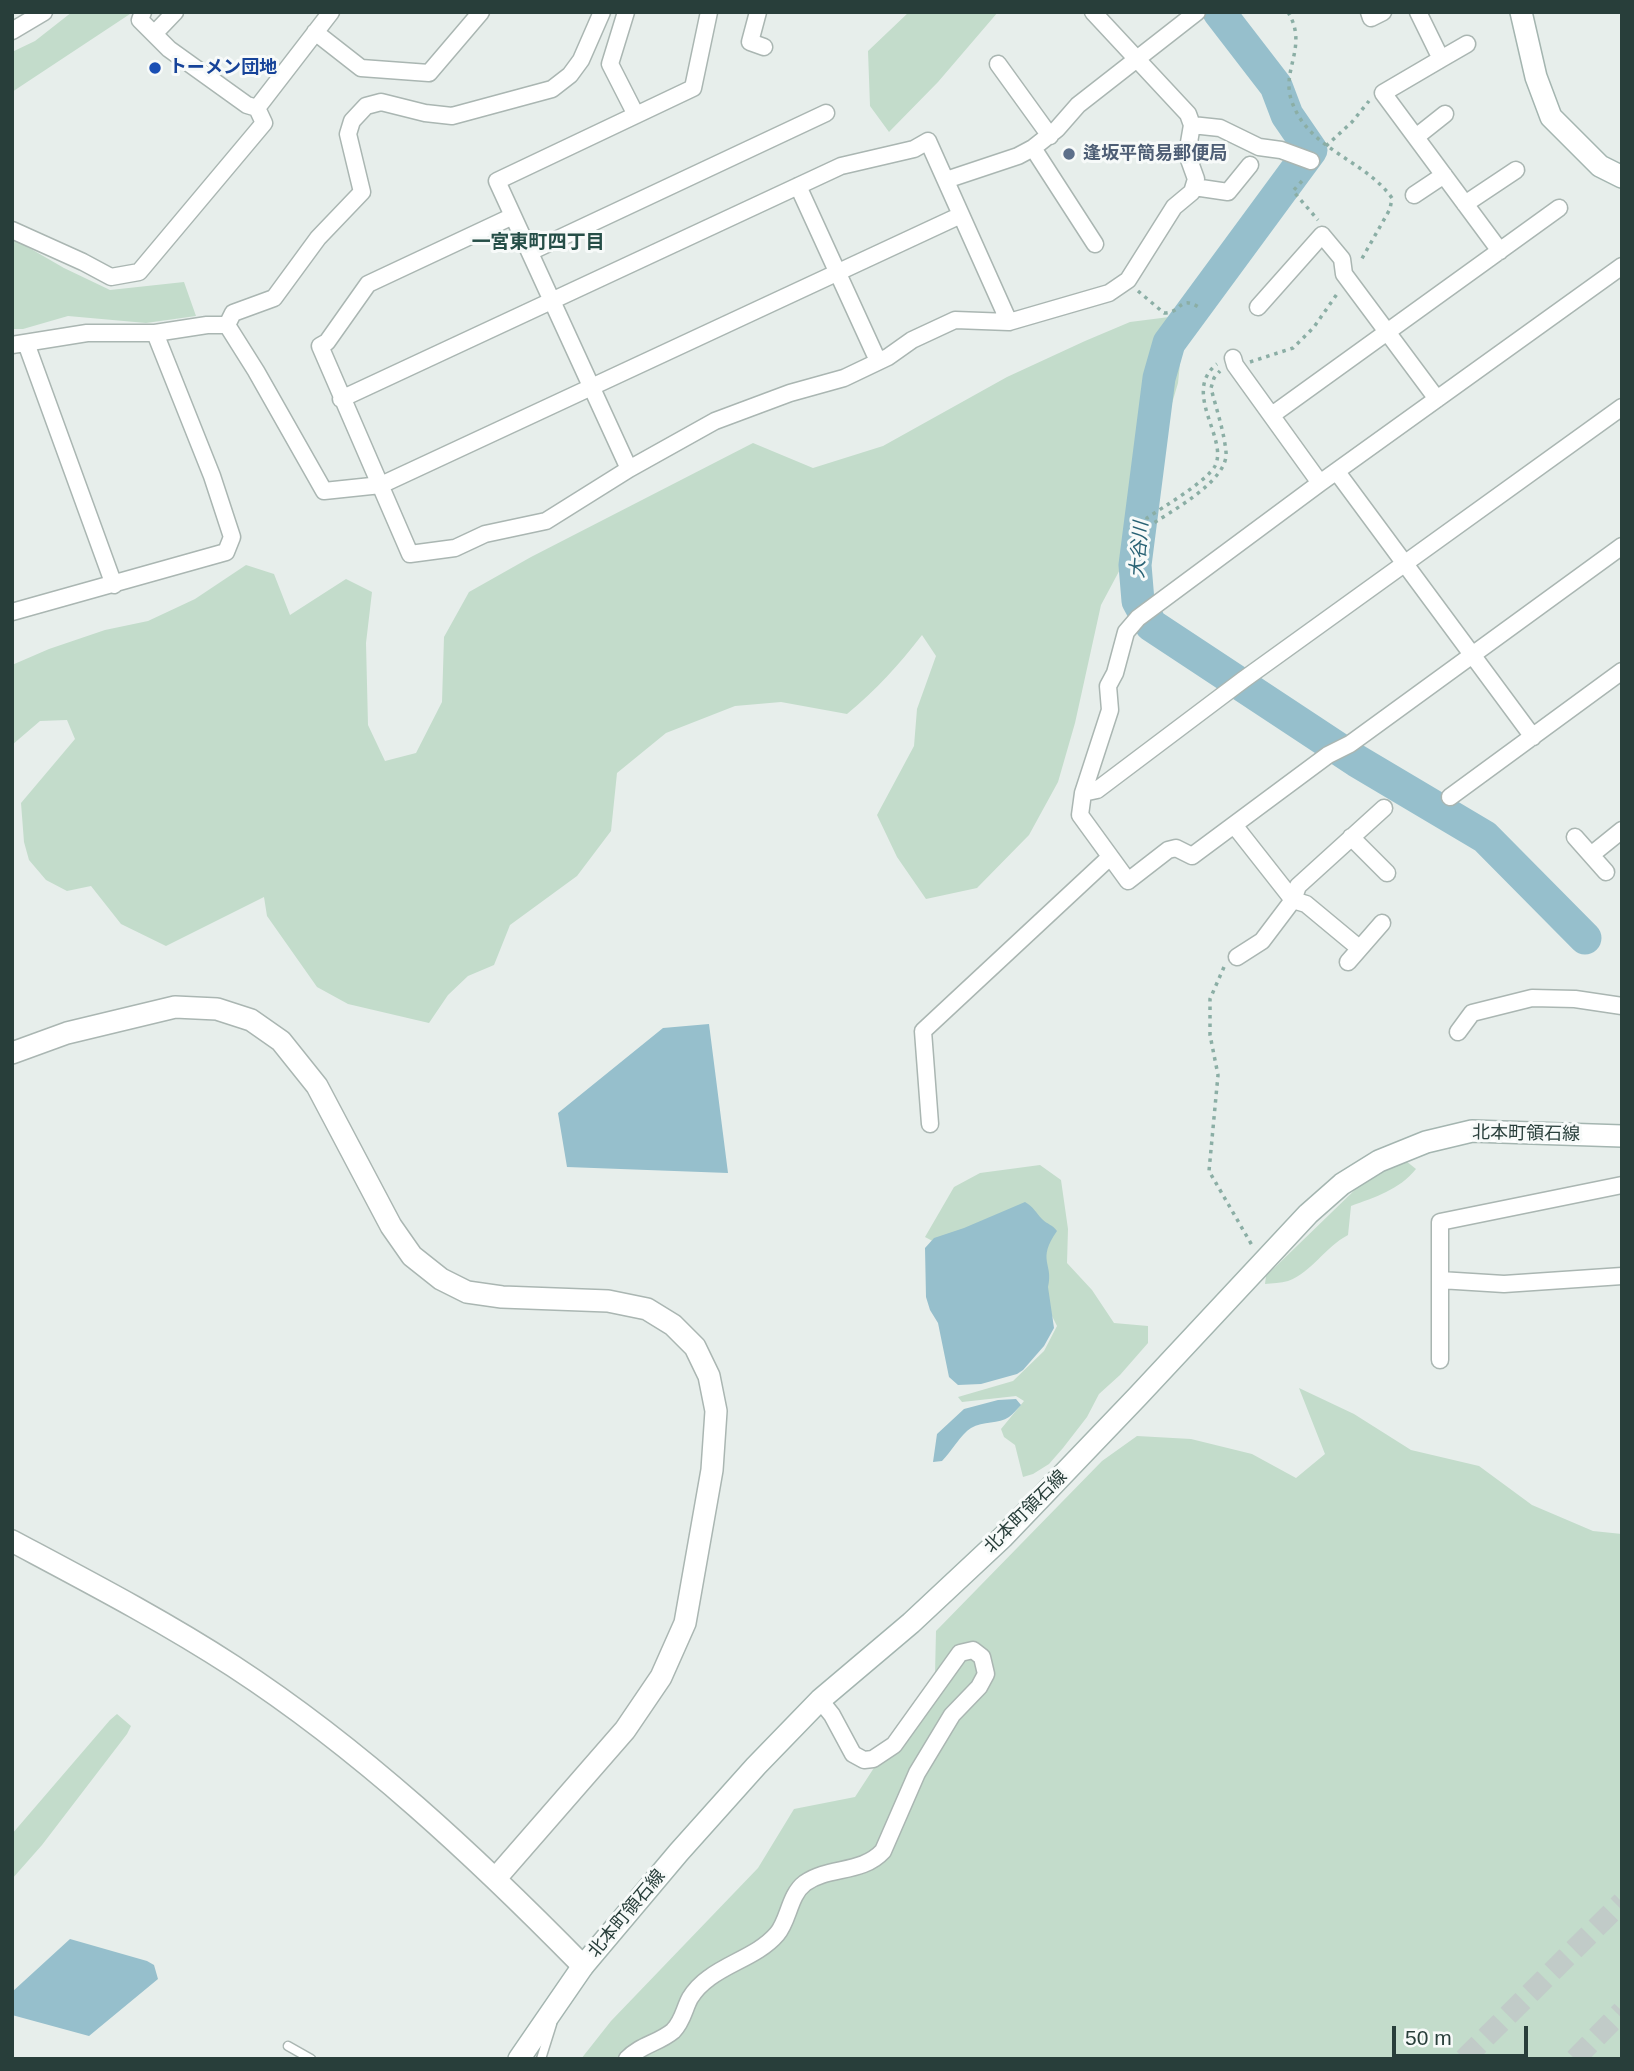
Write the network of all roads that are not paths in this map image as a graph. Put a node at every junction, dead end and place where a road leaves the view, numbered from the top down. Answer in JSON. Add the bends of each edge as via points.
{"nodes":[{"id":1,"x":44,"y":12,"type":"edge"},
{"id":2,"x":144,"y":12,"type":"edge"},
{"id":3,"x":175,"y":12,"type":"edge"},
{"id":4,"x":331,"y":12,"type":"edge"},
{"id":5,"x":481,"y":12,"type":"edge"},
{"id":6,"x":602,"y":12,"type":"edge"},
{"id":7,"x":626,"y":12,"type":"edge"},
{"id":8,"x":709,"y":12,"type":"edge"},
{"id":9,"x":758,"y":12,"type":"edge"},
{"id":10,"x":1093,"y":12,"type":"edge"},
{"id":11,"x":1197,"y":12,"type":"edge"},
{"id":12,"x":1368,"y":12,"type":"edge"},
{"id":13,"x":1383,"y":12,"type":"edge"},
{"id":14,"x":1419,"y":12,"type":"edge"},
{"id":15,"x":1521,"y":12,"type":"edge"},
{"id":16,"x":12,"y":31,"type":"edge"},
{"id":17,"x":315,"y":32,"type":"junction"},
{"id":18,"x":154,"y":34,"type":"junction"},
{"id":19,"x":1467,"y":44,"type":"dead end"},
{"id":20,"x":764,"y":47,"type":"dead end"},
{"id":21,"x":1441,"y":59,"type":"junction"},
{"id":22,"x":1137,"y":60,"type":"junction"},
{"id":23,"x":998,"y":64,"type":"dead end"},
{"id":24,"x":257,"y":108,"type":"junction"},
{"id":25,"x":826,"y":113,"type":"dead end"},
{"id":26,"x":1445,"y":114,"type":"dead end"},
{"id":27,"x":636,"y":115,"type":"junction"},
{"id":28,"x":1192,"y":125,"type":"junction"},
{"id":29,"x":1049,"y":136,"type":"junction"},
{"id":30,"x":1416,"y":137,"type":"junction"},
{"id":31,"x":1033,"y":148,"type":"junction"},
{"id":32,"x":1304,"y":159,"type":"dead end"},
{"id":33,"x":1250,"y":164,"type":"dead end"},
{"id":34,"x":1516,"y":170,"type":"dead end"},
{"id":35,"x":1444,"y":176,"type":"junction"},
{"id":36,"x":1622,"y":177,"type":"edge"},
{"id":37,"x":946,"y":180,"type":"junction"},
{"id":38,"x":798,"y":186,"type":"junction"},
{"id":39,"x":1194,"y":187,"type":"junction"},
{"id":40,"x":1414,"y":195,"type":"dead end"},
{"id":41,"x":1465,"y":204,"type":"junction"},
{"id":42,"x":1559,"y":208,"type":"dead end"},
{"id":43,"x":961,"y":215,"type":"junction"},
{"id":44,"x":513,"y":216,"type":"junction"},
{"id":45,"x":1337,"y":227,"type":"dead end"},
{"id":46,"x":12,"y":230,"type":"edge"},
{"id":47,"x":1324,"y":238,"type":"junction"},
{"id":48,"x":1095,"y":244,"type":"dead end"},
{"id":49,"x":1500,"y":251,"type":"junction"},
{"id":50,"x":530,"y":252,"type":"junction"},
{"id":51,"x":1622,"y":266,"type":"edge"},
{"id":52,"x":838,"y":273,"type":"junction"},
{"id":53,"x":553,"y":302,"type":"junction"},
{"id":54,"x":1258,"y":307,"type":"dead end"},
{"id":55,"x":1009,"y":322,"type":"junction"},
{"id":56,"x":227,"y":325,"type":"junction"},
{"id":57,"x":1387,"y":332,"type":"junction"},
{"id":58,"x":155,"y":333,"type":"junction"},
{"id":59,"x":19,"y":344,"type":"edge"},
{"id":60,"x":878,"y":361,"type":"junction"},
{"id":61,"x":1234,"y":361,"type":"road end"},
{"id":62,"x":592,"y":387,"type":"junction"},
{"id":63,"x":341,"y":399,"type":"junction"},
{"id":64,"x":1437,"y":399,"type":"junction"},
{"id":65,"x":1622,"y":407,"type":"edge"},
{"id":66,"x":1272,"y":415,"type":"junction"},
{"id":67,"x":629,"y":469,"type":"junction"},
{"id":68,"x":1337,"y":472,"type":"junction"},
{"id":69,"x":1320,"y":483,"type":"junction"},
{"id":70,"x":381,"y":485,"type":"junction"},
{"id":71,"x":1622,"y":546,"type":"edge"},
{"id":72,"x":1404,"y":563,"type":"junction"},
{"id":73,"x":114,"y":584,"type":"junction"},
{"id":74,"x":12,"y":612,"type":"edge"},
{"id":75,"x":1471,"y":655,"type":"junction"},
{"id":76,"x":1622,"y":671,"type":"edge"},
{"id":77,"x":1533,"y":737,"type":"junction"},
{"id":78,"x":1083,"y":793,"type":"junction"},
{"id":79,"x":1450,"y":797,"type":"dead end"},
{"id":80,"x":1384,"y":808,"type":"dead end"},
{"id":81,"x":1234,"y":825,"type":"junction"},
{"id":82,"x":1622,"y":830,"type":"edge"},
{"id":83,"x":1351,"y":837,"type":"junction"},
{"id":84,"x":1575,"y":837,"type":"dead end"},
{"id":85,"x":1591,"y":855,"type":"junction"},
{"id":86,"x":1110,"y":857,"type":"junction"},
{"id":87,"x":1606,"y":872,"type":"dead end"},
{"id":88,"x":1387,"y":873,"type":"dead end"},
{"id":89,"x":1293,"y":900,"type":"junction"},
{"id":90,"x":1382,"y":923,"type":"dead end"},
{"id":91,"x":1359,"y":948,"type":"junction"},
{"id":92,"x":1237,"y":957,"type":"road end"},
{"id":93,"x":1348,"y":962,"type":"dead end"},
{"id":94,"x":1622,"y":1006,"type":"edge"},
{"id":95,"x":1458,"y":1032,"type":"dead end"},
{"id":96,"x":12,"y":1053,"type":"edge"},
{"id":97,"x":930,"y":1124,"type":"dead end"},
{"id":98,"x":1622,"y":1136,"type":"edge"},
{"id":99,"x":1622,"y":1185,"type":"edge"},
{"id":100,"x":1622,"y":1276,"type":"edge"},
{"id":101,"x":1440,"y":1280,"type":"junction"},
{"id":102,"x":1440,"y":1360,"type":"dead end"},
{"id":103,"x":12,"y":1541,"type":"edge"},
{"id":104,"x":820,"y":1700,"type":"junction"},
{"id":105,"x":496,"y":1878,"type":"junction"},
{"id":106,"x":583,"y":1966,"type":"junction"},
{"id":107,"x":559,"y":2001,"type":"junction"},
{"id":108,"x":288,"y":2046,"type":"dead end"},
{"id":109,"x":311,"y":2059,"type":"edge"},
{"id":110,"x":519,"y":2059,"type":"edge"},
{"id":111,"x":541,"y":2059,"type":"edge"},
{"id":112,"x":627,"y":2059,"type":"edge"}],
"edges":[{"from":1,"to":16,"type":"street"},
{"from":2,"to":18,"type":"street","via":[[141,20]]},
{"from":3,"to":18,"type":"street"},
{"from":4,"to":17,"type":"street"},
{"from":5,"to":17,"type":"street","via":[[429,73],[361,68]]},
{"from":6,"to":56,"type":"street","via":[[581,60],[552,89],[452,116],[380,102],[366,106],[352,121],[348,134],[362,192],[318,238],[274,298],[233,313]]},
{"from":7,"to":27,"type":"street","via":[[610,64]]},
{"from":8,"to":27,"type":"street","via":[[692,88]]},
{"from":9,"to":20,"type":"street","via":[[750,42]]},
{"from":10,"to":22,"type":"street"},
{"from":11,"to":22,"type":"street"},
{"from":12,"to":13,"type":"street","via":[[1371,18]]},
{"from":14,"to":21,"type":"street"},
{"from":15,"to":36,"type":"street","via":[[1551,117],[1601,166]]},
{"from":17,"to":24,"type":"street"},
{"from":18,"to":24,"type":"street"},
{"from":19,"to":21,"type":"street"},
{"from":21,"to":30,"type":"street","via":[[1383,93]]},
{"from":22,"to":28,"type":"street","via":[[1188,114]]},
{"from":22,"to":29,"type":"street","via":[[1078,106]]},
{"from":23,"to":29,"type":"street"},
{"from":24,"to":46,"type":"street","via":[[264,122],[139,272],[111,277]]},
{"from":25,"to":50,"type":"street"},
{"from":26,"to":30,"type":"street"},
{"from":27,"to":44,"type":"street","via":[[497,181]]},
{"from":28,"to":32,"type":"street","via":[[1220,128],[1259,147]]},
{"from":28,"to":39,"type":"street","via":[[1187,154],[1196,179]]},
{"from":29,"to":31,"type":"street"},
{"from":30,"to":35,"type":"street"},
{"from":31,"to":37,"type":"street"},
{"from":31,"to":48,"type":"street"},
{"from":33,"to":39,"type":"street","via":[[1228,191]]},
{"from":34,"to":41,"type":"street"},
{"from":35,"to":40,"type":"street"},
{"from":35,"to":41,"type":"street"},
{"from":37,"to":38,"type":"street","via":[[929,141],[914,149],[841,166]]},
{"from":37,"to":43,"type":"street"},
{"from":38,"to":52,"type":"street"},
{"from":38,"to":53,"type":"street"},
{"from":39,"to":55,"type":"street","via":[[1174,207],[1128,280],[1109,293]]},
{"from":41,"to":49,"type":"street"},
{"from":42,"to":49,"type":"street"},
{"from":43,"to":52,"type":"street"},
{"from":43,"to":55,"type":"street"},
{"from":44,"to":50,"type":"street"},
{"from":44,"to":63,"type":"street","via":[[368,284],[320,346]]},
{"from":45,"to":47,"type":"street"},
{"from":47,"to":54,"type":"street"},
{"from":47,"to":57,"type":"street"},
{"from":49,"to":57,"type":"street"},
{"from":50,"to":53,"type":"street"},
{"from":51,"to":64,"type":"street"},
{"from":52,"to":60,"type":"street"},
{"from":52,"to":62,"type":"street"},
{"from":53,"to":62,"type":"street"},
{"from":53,"to":63,"type":"street"},
{"from":55,"to":60,"type":"street","via":[[955,320]]},
{"from":56,"to":58,"type":"street"},
{"from":56,"to":70,"type":"street","via":[[324,491]]},
{"from":57,"to":64,"type":"street"},
{"from":57,"to":66,"type":"street"},
{"from":58,"to":59,"type":"street","via":[[87,333]]},
{"from":58,"to":73,"type":"street","via":[[232,537],[226,552]]},
{"from":59,"to":73,"type":"street"},
{"from":60,"to":67,"type":"street","via":[[844,378],[715,421]]},
{"from":61,"to":66,"type":"street"},
{"from":62,"to":67,"type":"street"},
{"from":62,"to":70,"type":"street"},
{"from":63,"to":70,"type":"street"},
{"from":64,"to":68,"type":"street"},
{"from":65,"to":72,"type":"street"},
{"from":66,"to":69,"type":"street"},
{"from":67,"to":70,"type":"street","via":[[545,521],[485,534],[429,554],[410,554]]},
{"from":68,"to":69,"type":"street"},
{"from":68,"to":72,"type":"street"},
{"from":69,"to":78,"type":"street","via":[[1143,613],[1126,632],[1108,686],[1111,710]]},
{"from":71,"to":75,"type":"street"},
{"from":72,"to":75,"type":"street"},
{"from":72,"to":78,"type":"street","via":[[1097,790]]},
{"from":73,"to":74,"type":"street"},
{"from":75,"to":77,"type":"street"},
{"from":75,"to":81,"type":"street"},
{"from":76,"to":77,"type":"street"},
{"from":77,"to":79,"type":"street"},
{"from":78,"to":86,"type":"street","via":[[1080,815]]},
{"from":80,"to":83,"type":"street"},
{"from":81,"to":86,"type":"street","via":[[1192,856],[1176,848],[1168,850],[1128,881]]},
{"from":81,"to":89,"type":"street"},
{"from":82,"to":85,"type":"street"},
{"from":83,"to":88,"type":"street"},
{"from":83,"to":89,"type":"street","via":[[1298,886]]},
{"from":84,"to":85,"type":"street"},
{"from":85,"to":87,"type":"street"},
{"from":86,"to":97,"type":"street","via":[[923,1031]]},
{"from":89,"to":91,"type":"street","via":[[1306,904]]},
{"from":89,"to":92,"type":"street","via":[[1262,941]]},
{"from":90,"to":91,"type":"street"},
{"from":91,"to":93,"type":"street"},
{"from":94,"to":95,"type":"street","via":[[1532,998],[1472,1013]]},
{"from":96,"to":105,"type":"street","via":[[175,1007],[218,1009],[251,1020],[281,1041],[317,1086],[391,1226],[412,1256],[441,1279],[467,1292],[608,1301],[647,1309],[673,1325],[695,1348],[709,1376],[716,1411],[712,1469],[685,1623],[661,1677],[625,1730]]},
{"from":98,"to":104,"type":"street","name":"北本町領石線","via":[[1472,1131],[1426,1142],[1380,1161],[1342,1184],[1308,1214],[1003,1536]]},
{"from":99,"to":101,"type":"street","via":[[1440,1222]]},
{"from":100,"to":101,"type":"street","via":[[1504,1284]]},
{"from":101,"to":102,"type":"street"},
{"from":103,"to":105,"type":"street","via":[[236,1668],[320,1728]]},
{"from":104,"to":106,"type":"street","name":"北本町領石線","via":[[679,1852]]},
{"from":104,"to":112,"type":"street","via":[[853,1754],[873,1759],[894,1745],[960,1653],[973,1650],[985,1665],[979,1687],[952,1715],[917,1773],[883,1851],[874,1861],[812,1878],[800,1886],[777,1934],[707,1979],[690,1998],[682,2021],[672,2032]]},
{"from":105,"to":106,"type":"street"},
{"from":106,"to":107,"type":"street","name":"北本町領石線"},
{"from":107,"to":110,"type":"street","name":"北本町領石線"},
{"from":107,"to":111,"type":"lane"},
{"from":108,"to":109,"type":"lane"}]}
